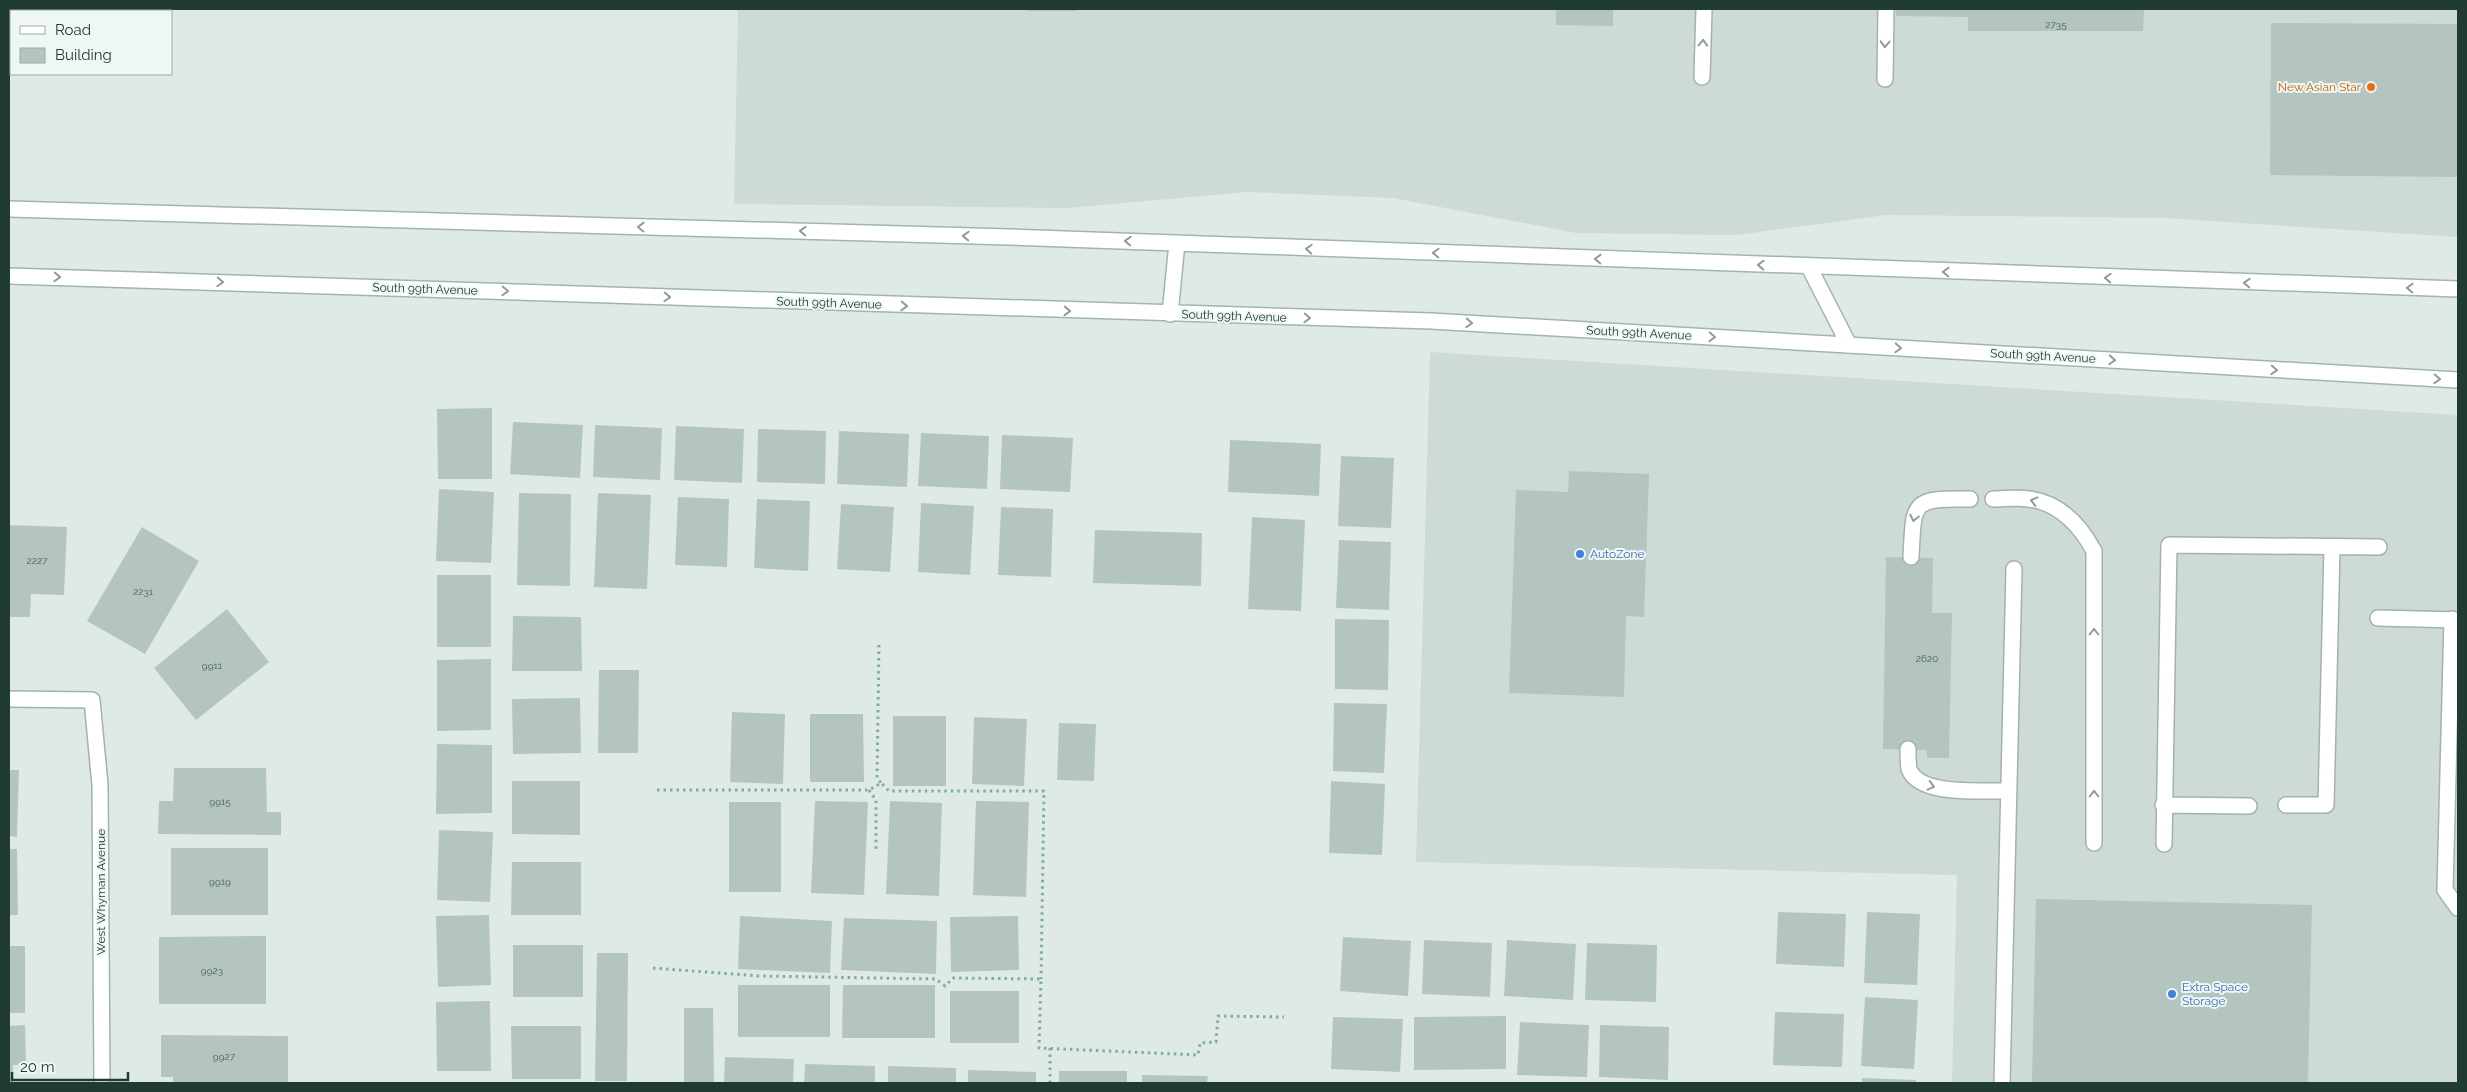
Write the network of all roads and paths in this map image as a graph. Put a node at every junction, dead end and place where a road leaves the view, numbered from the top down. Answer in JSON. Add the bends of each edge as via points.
{"nodes":[{"id":1,"x":1704,"y":9,"type":"edge"},
{"id":2,"x":1886,"y":9,"type":"edge"},
{"id":3,"x":1702,"y":76,"type":"dead end"},
{"id":4,"x":1884,"y":79,"type":"dead end"},
{"id":5,"x":9,"y":210,"type":"edge"},
{"id":6,"x":1177,"y":242,"type":"junction"},
{"id":7,"x":1810,"y":267,"type":"junction"},
{"id":8,"x":9,"y":276,"type":"edge"},
{"id":9,"x":2458,"y":290,"type":"edge"},
{"id":10,"x":1170,"y":314,"type":"junction"},
{"id":11,"x":1849,"y":345,"type":"junction"},
{"id":12,"x":2458,"y":380,"type":"edge"},
{"id":13,"x":1970,"y":499,"type":"dead end"},
{"id":14,"x":1993,"y":499,"type":"dead end"},
{"id":15,"x":2332,"y":547,"type":"junction"},
{"id":16,"x":2379,"y":547,"type":"dead end"},
{"id":17,"x":1911,"y":557,"type":"dead end"},
{"id":18,"x":2014,"y":569,"type":"dead end"},
{"id":19,"x":2378,"y":618,"type":"dead end"},
{"id":20,"x":2455,"y":620,"type":"edge"},
{"id":21,"x":879,"y":644,"type":"dead end"},
{"id":22,"x":2451,"y":644,"type":"junction"},
{"id":23,"x":2458,"y":659,"type":"edge"},
{"id":24,"x":9,"y":699,"type":"edge"},
{"id":25,"x":1908,"y":749,"type":"dead end"},
{"id":26,"x":881,"y":783,"type":"junction"},
{"id":27,"x":657,"y":790,"type":"dead end"},
{"id":28,"x":869,"y":790,"type":"junction"},
{"id":29,"x":2008,"y":791,"type":"junction"},
{"id":30,"x":2164,"y":805,"type":"junction"},
{"id":31,"x":2286,"y":805,"type":"dead end"},
{"id":32,"x":2249,"y":806,"type":"dead end"},
{"id":33,"x":2094,"y":843,"type":"dead end"},
{"id":34,"x":2164,"y":844,"type":"dead end"},
{"id":35,"x":876,"y":850,"type":"dead end"},
{"id":36,"x":2458,"y":908,"type":"edge"},
{"id":37,"x":653,"y":968,"type":"dead end"},
{"id":38,"x":1041,"y":979,"type":"junction"},
{"id":39,"x":1284,"y":1016,"type":"dead end"},
{"id":40,"x":1050,"y":1048,"type":"junction"},
{"id":41,"x":102,"y":1083,"type":"edge"},
{"id":42,"x":1050,"y":1083,"type":"edge"},
{"id":43,"x":2002,"y":1083,"type":"edge"}],
"edges":[{"from":3,"to":1,"type":"main road","one_way":true},
{"from":2,"to":4,"type":"main road","one_way":true},
{"from":6,"to":5,"type":"main road","one_way":true},
{"from":7,"to":6,"type":"main road","one_way":true},
{"from":6,"to":10,"type":"main road"},
{"from":9,"to":7,"type":"main road","one_way":true},
{"from":7,"to":11,"type":"main road"},
{"from":8,"to":10,"type":"main road","name":"South 99th Avenue","one_way":true},
{"from":10,"to":11,"type":"main road","name":"South 99th Avenue","one_way":true,"via":[[1431,321]]},
{"from":11,"to":12,"type":"main road","name":"South 99th Avenue","one_way":true},
{"from":13,"to":17,"type":"main road","one_way":true,"via":[[1926,501],[1918,506],[1913,516]]},
{"from":33,"to":14,"type":"main road","one_way":true,"via":[[2094,551],[2087,537],[2068,516],[2054,507],[2028,499]]},
{"from":15,"to":16,"type":"main road"},
{"from":15,"to":30,"type":"main road","via":[[2169,545]]},
{"from":15,"to":31,"type":"main road","via":[[2326,805]]},
{"from":18,"to":29,"type":"main road"},
{"from":19,"to":20,"type":"main road"},
{"from":20,"to":22,"type":"main road"},
{"from":21,"to":26,"type":"path","via":[[877,778]]},
{"from":22,"to":23,"type":"main road"},
{"from":22,"to":36,"type":"main road","via":[[2445,890]]},
{"from":24,"to":41,"type":"main road","name":"West Whyman Avenue","via":[[92,700],[100,786]]},
{"from":25,"to":29,"type":"main road","one_way":true,"via":[[1909,769],[1921,783],[1944,790]]},
{"from":26,"to":28,"type":"path"},
{"from":26,"to":38,"type":"path","via":[[889,790],[1044,791]]},
{"from":27,"to":28,"type":"path"},
{"from":28,"to":35,"type":"path","via":[[876,800]]},
{"from":29,"to":43,"type":"main road"},
{"from":30,"to":32,"type":"main road"},
{"from":30,"to":34,"type":"main road"},
{"from":37,"to":38,"type":"path","via":[[759,976],[936,979],[945,986],[953,978]]},
{"from":38,"to":40,"type":"path","via":[[1039,1048]]},
{"from":39,"to":40,"type":"path","via":[[1218,1016],[1216,1042],[1200,1043],[1198,1055]]},
{"from":40,"to":42,"type":"path"}]}
